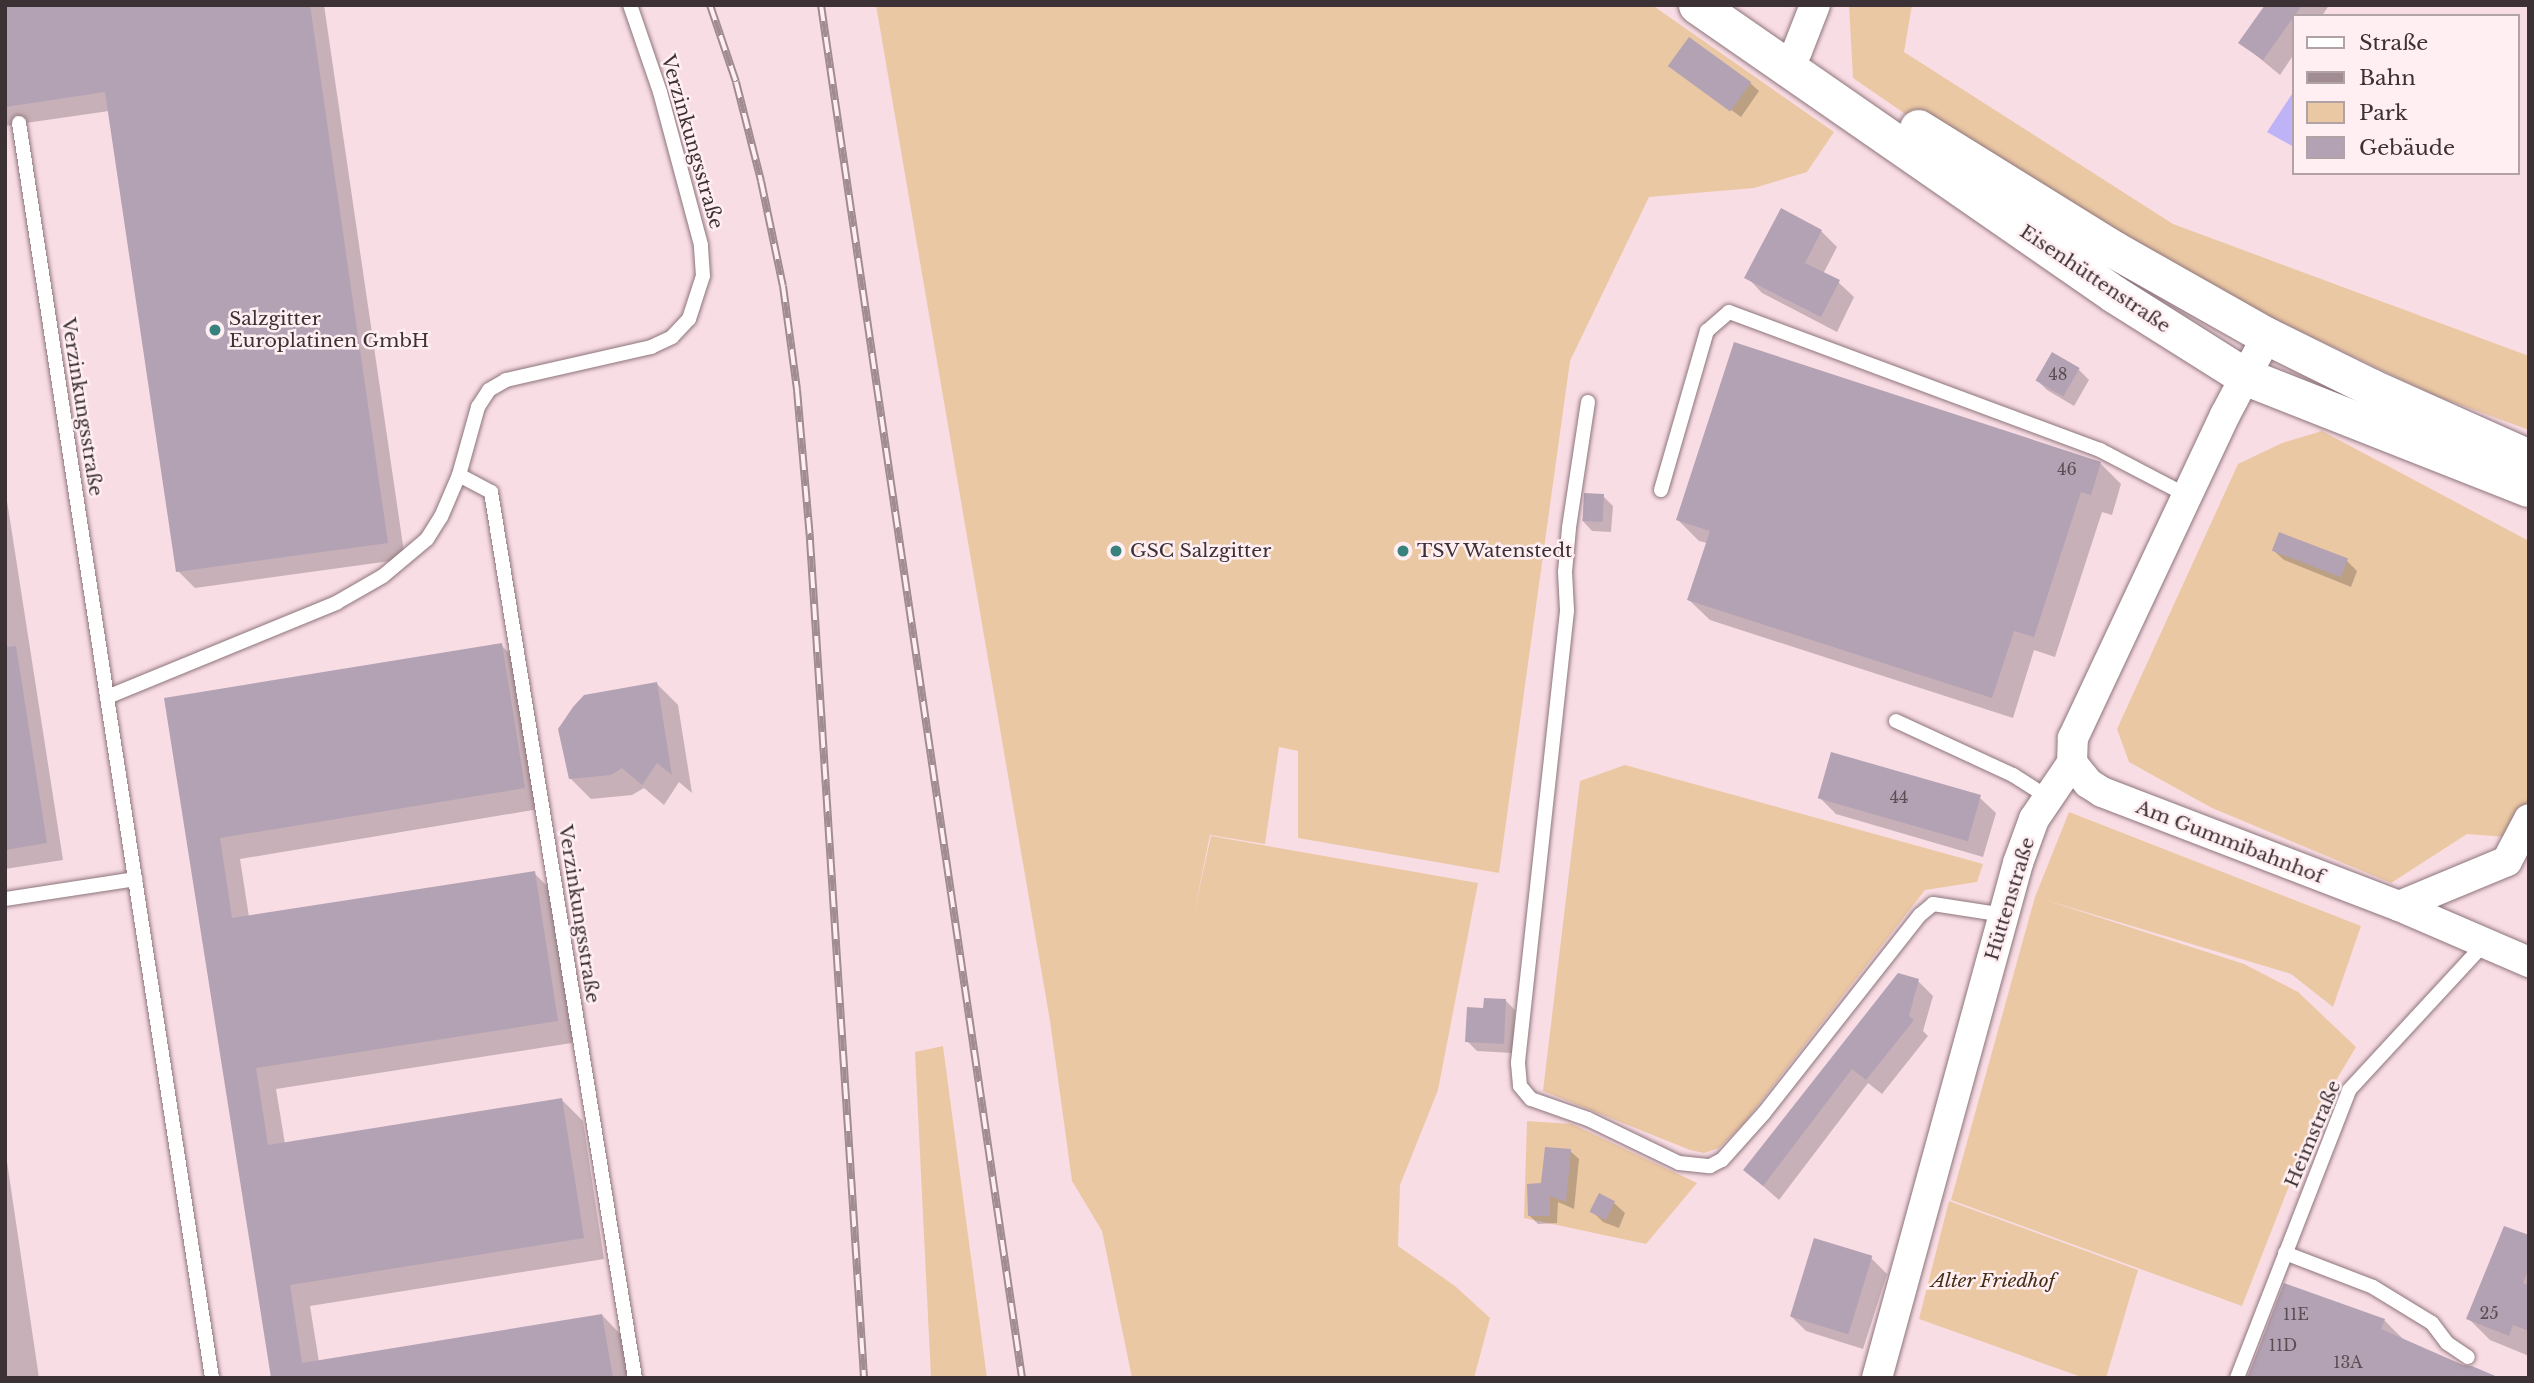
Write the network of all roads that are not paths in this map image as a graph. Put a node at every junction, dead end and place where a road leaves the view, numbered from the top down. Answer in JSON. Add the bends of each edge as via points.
{"nodes":[{"id":1,"x":630,"y":5,"type":"edge"},
{"id":2,"x":1697,"y":5,"type":"edge"},
{"id":3,"x":1728,"y":5,"type":"edge"},
{"id":4,"x":1815,"y":5,"type":"edge"},
{"id":5,"x":1791,"y":60,"type":"junction"},
{"id":6,"x":19,"y":123,"type":"dead end"},
{"id":7,"x":2267,"y":336,"type":"junction"},
{"id":8,"x":2244,"y":376,"type":"junction"},
{"id":9,"x":1588,"y":402,"type":"dead end"},
{"id":10,"x":2529,"y":458,"type":"edge"},
{"id":11,"x":459,"y":475,"type":"junction"},
{"id":12,"x":2529,"y":488,"type":"edge"},
{"id":13,"x":1661,"y":489,"type":"dead end"},
{"id":14,"x":2188,"y":496,"type":"junction"},
{"id":15,"x":107,"y":697,"type":"junction"},
{"id":16,"x":1896,"y":721,"type":"dead end"},
{"id":17,"x":2072,"y":763,"type":"junction"},
{"id":18,"x":2049,"y":798,"type":"junction"},
{"id":19,"x":2529,"y":819,"type":"edge"},
{"id":20,"x":2518,"y":865,"type":"edge"},
{"id":21,"x":135,"y":879,"type":"junction"},
{"id":22,"x":5,"y":899,"type":"edge"},
{"id":23,"x":2399,"y":906,"type":"junction"},
{"id":24,"x":2004,"y":915,"type":"junction"},
{"id":25,"x":2485,"y":943,"type":"junction"},
{"id":26,"x":2529,"y":962,"type":"edge"},
{"id":27,"x":2285,"y":1254,"type":"junction"},
{"id":28,"x":2468,"y":1357,"type":"dead end"},
{"id":29,"x":212,"y":1378,"type":"edge"},
{"id":30,"x":635,"y":1378,"type":"edge"},
{"id":31,"x":1877,"y":1378,"type":"edge"},
{"id":32,"x":2237,"y":1378,"type":"edge"}],
"edges":[{"from":1,"to":11,"type":"lane","name":"Verzinkungsstraße","via":[[696,221],[703,275],[698,298],[689,319],[671,337],[651,347],[506,380],[489,390],[478,407]]},
{"from":2,"to":5,"type":"street","name":"Eisenhüttenstraße"},
{"from":3,"to":5,"type":"street","name":"Eisenhüttenstraße"},
{"from":4,"to":5,"type":"street"},
{"from":5,"to":7,"type":"street","name":"Eisenhüttenstraße"},
{"from":5,"to":8,"type":"street","name":"Eisenhüttenstraße","via":[[2114,294]]},
{"from":6,"to":15,"type":"lane","name":"Verzinkungsstraße"},
{"from":7,"to":8,"type":"street","name":"Hüttenstraße"},
{"from":7,"to":10,"type":"street","name":"Eisenhüttenstraße"},
{"from":8,"to":12,"type":"street","name":"Eisenhüttenstraße"},
{"from":8,"to":14,"type":"street","name":"Hüttenstraße"},
{"from":9,"to":24,"type":"lane","via":[[1569,528],[1567,611],[1518,1063],[1520,1086],[1531,1099],[1588,1119],[1679,1163],[1710,1166],[1722,1160],[1763,1113],[1920,915],[1934,904]]},
{"from":11,"to":15,"type":"lane","name":"Verzinkungsstraße","via":[[427,539],[383,576],[337,603]]},
{"from":11,"to":30,"type":"lane","name":"Verzinkungsstraße","via":[[491,492]]},
{"from":13,"to":14,"type":"lane","via":[[1707,331],[1729,312],[2100,450]]},
{"from":14,"to":17,"type":"street","name":"Hüttenstraße","via":[[2073,738]]},
{"from":15,"to":21,"type":"lane","name":"Verzinkungsstraße"},
{"from":16,"to":18,"type":"lane","via":[[2013,775]]},
{"from":17,"to":18,"type":"street","name":"Hüttenstraße"},
{"from":17,"to":23,"type":"street","name":"Am Gummibahnhof","via":[[2102,792]]},
{"from":18,"to":24,"type":"street","name":"Hüttenstraße","via":[[2034,819]]},
{"from":19,"to":20,"type":"street"},
{"from":20,"to":23,"type":"street"},
{"from":21,"to":22,"type":"lane"},
{"from":21,"to":29,"type":"lane","name":"Verzinkungsstraße"},
{"from":23,"to":25,"type":"street","name":"Am Gummibahnhof"},
{"from":24,"to":31,"type":"street","name":"Hüttenstraße"},
{"from":25,"to":26,"type":"street","name":"Am Gummibahnhof"},
{"from":25,"to":27,"type":"lane","name":"Heimstraße","via":[[2349,1090]]},
{"from":27,"to":28,"type":"lane","via":[[2372,1287],[2432,1323],[2446,1343]]},
{"from":27,"to":32,"type":"lane","name":"Heimstraße"}]}
